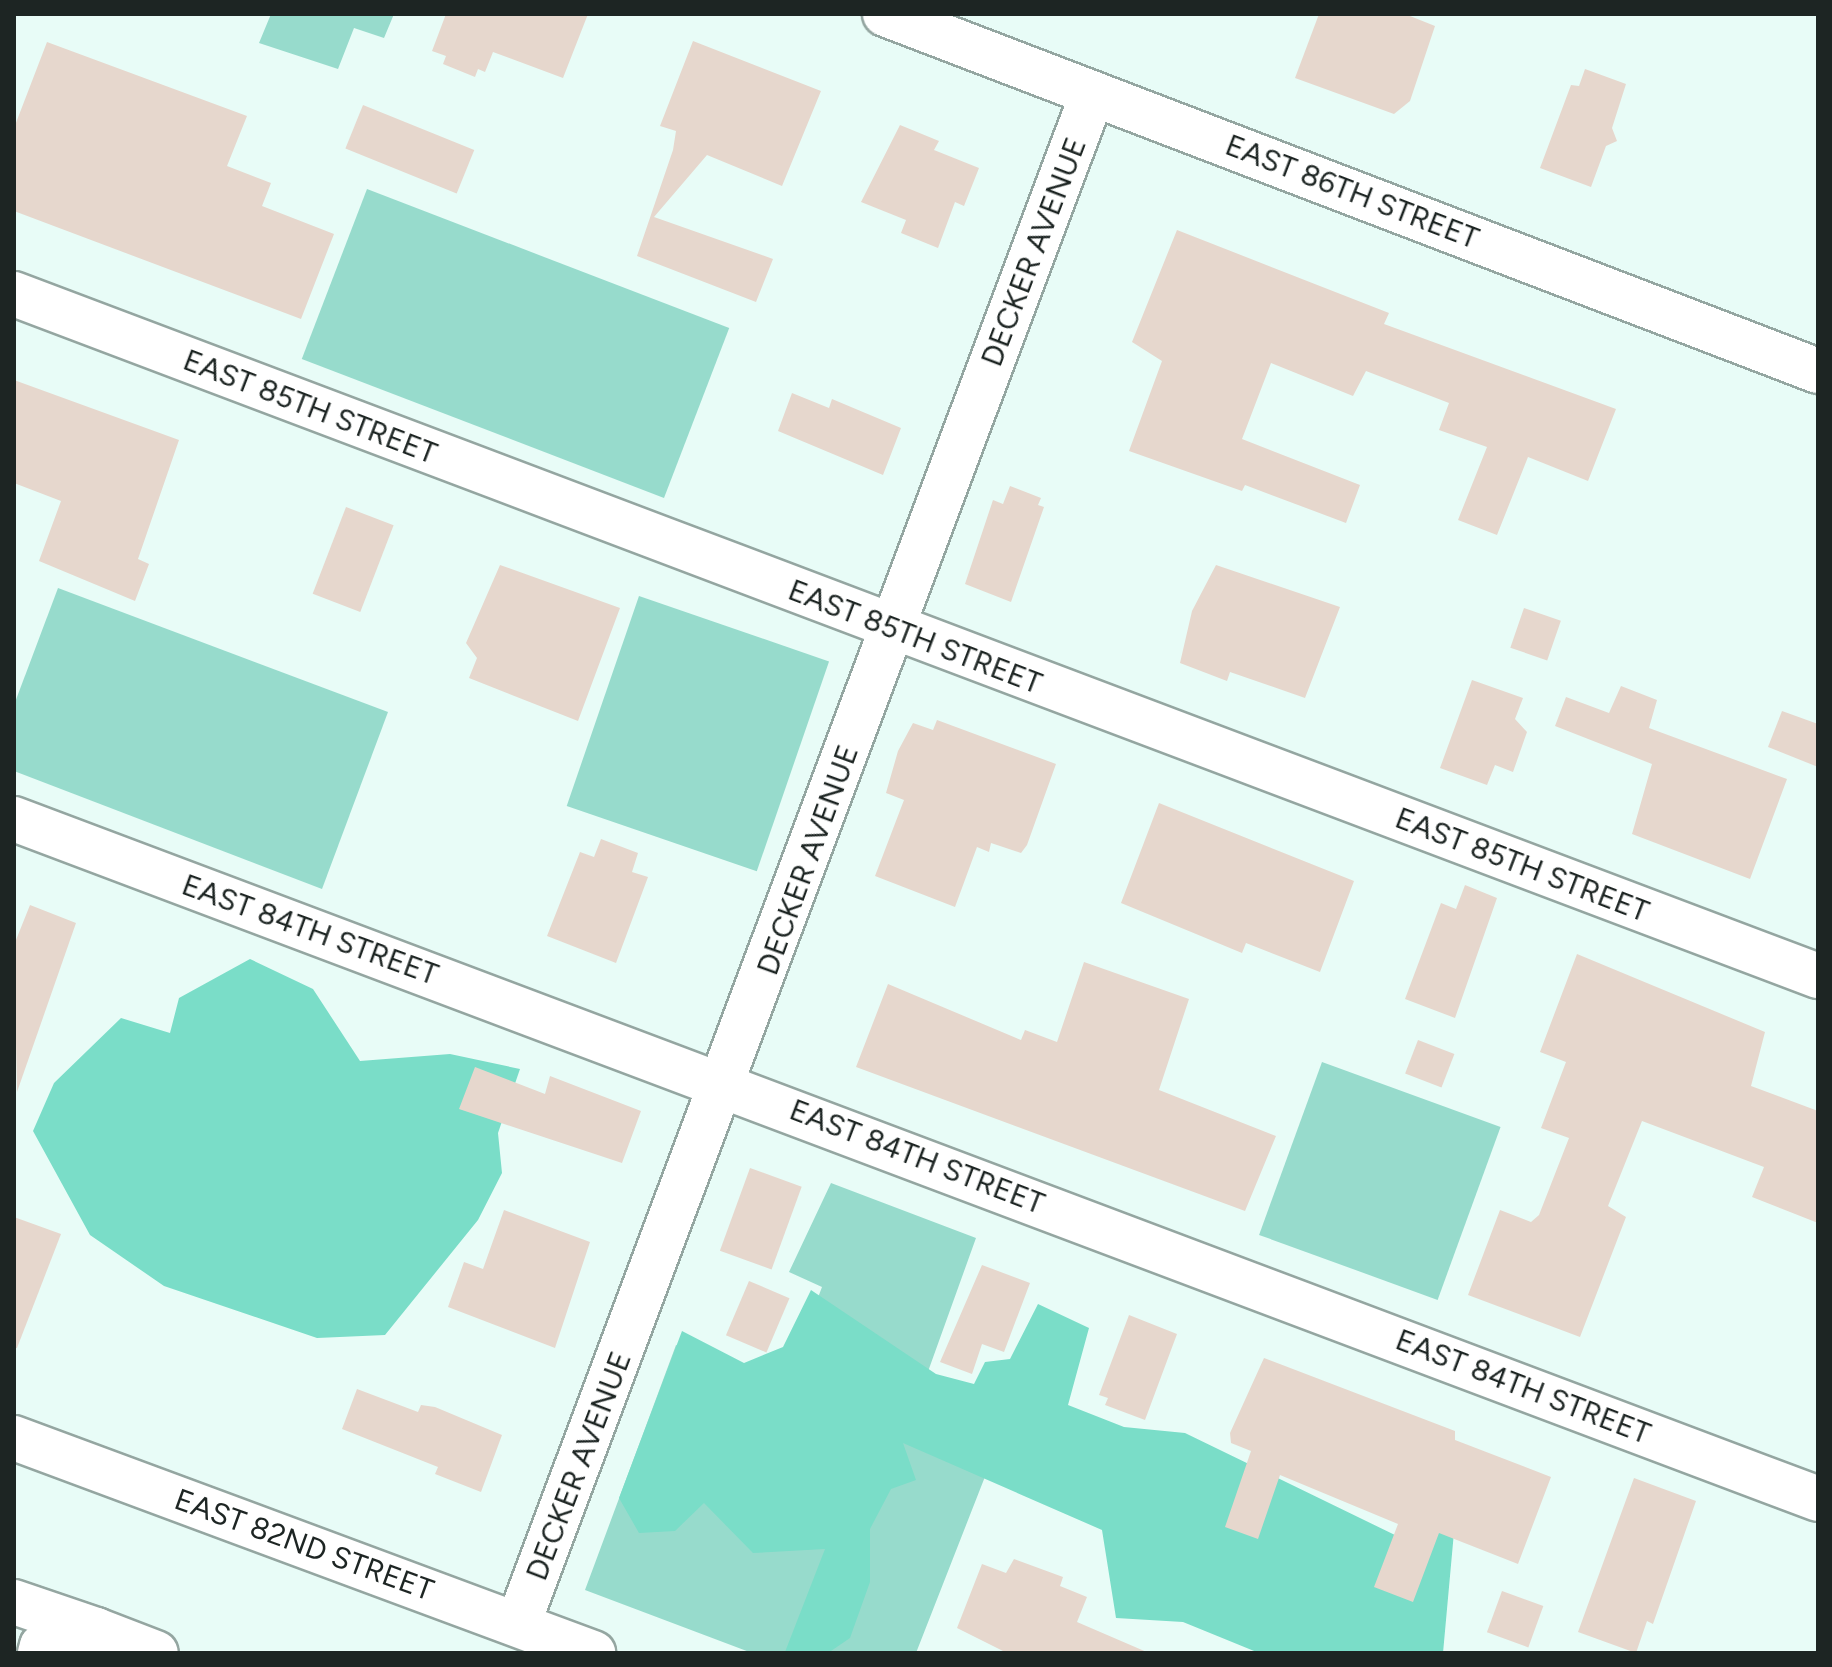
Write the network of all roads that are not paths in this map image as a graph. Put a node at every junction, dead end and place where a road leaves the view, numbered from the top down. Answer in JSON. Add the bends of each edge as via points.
{"nodes":[{"id":1,"x":885,"y":14,"type":"edge"},
{"id":2,"x":1093,"y":93,"type":"junction"},
{"id":3,"x":14,"y":294,"type":"edge"},
{"id":4,"x":1818,"y":371,"type":"edge"},
{"id":5,"x":893,"y":629,"type":"junction"},
{"id":6,"x":14,"y":819,"type":"edge"},
{"id":7,"x":1818,"y":976,"type":"edge"},
{"id":8,"x":724,"y":1084,"type":"junction"},
{"id":9,"x":14,"y":1438,"type":"edge"},
{"id":10,"x":1818,"y":1499,"type":"edge"},
{"id":11,"x":14,"y":1602,"type":"edge"},
{"id":12,"x":518,"y":1624,"type":"junction"},
{"id":13,"x":96,"y":1630,"type":"junction"},
{"id":14,"x":40,"y":1653,"type":"edge"},
{"id":15,"x":156,"y":1653,"type":"edge"},
{"id":16,"x":593,"y":1653,"type":"edge"}],
"edges":[{"from":1,"to":2,"type":"street","name":"EAST 86TH STREET"},
{"from":2,"to":4,"type":"street","name":"EAST 86TH STREET"},
{"from":2,"to":5,"type":"street","name":"DECKER AVENUE"},
{"from":3,"to":5,"type":"street","name":"EAST 85TH STREET"},
{"from":5,"to":7,"type":"street","name":"EAST 85TH STREET"},
{"from":5,"to":8,"type":"street","name":"DECKER AVENUE"},
{"from":6,"to":8,"type":"street","name":"EAST 84TH STREET"},
{"from":8,"to":10,"type":"street","name":"EAST 84TH STREET"},
{"from":8,"to":12,"type":"street","name":"DECKER AVENUE"},
{"from":9,"to":12,"type":"street","name":"EAST 82ND STREET"},
{"from":11,"to":13,"type":"street"},
{"from":12,"to":16,"type":"street","name":"EAST 82ND STREET"},
{"from":13,"to":14,"type":"street","via":[[42,1646]]},
{"from":13,"to":15,"type":"street"}]}
